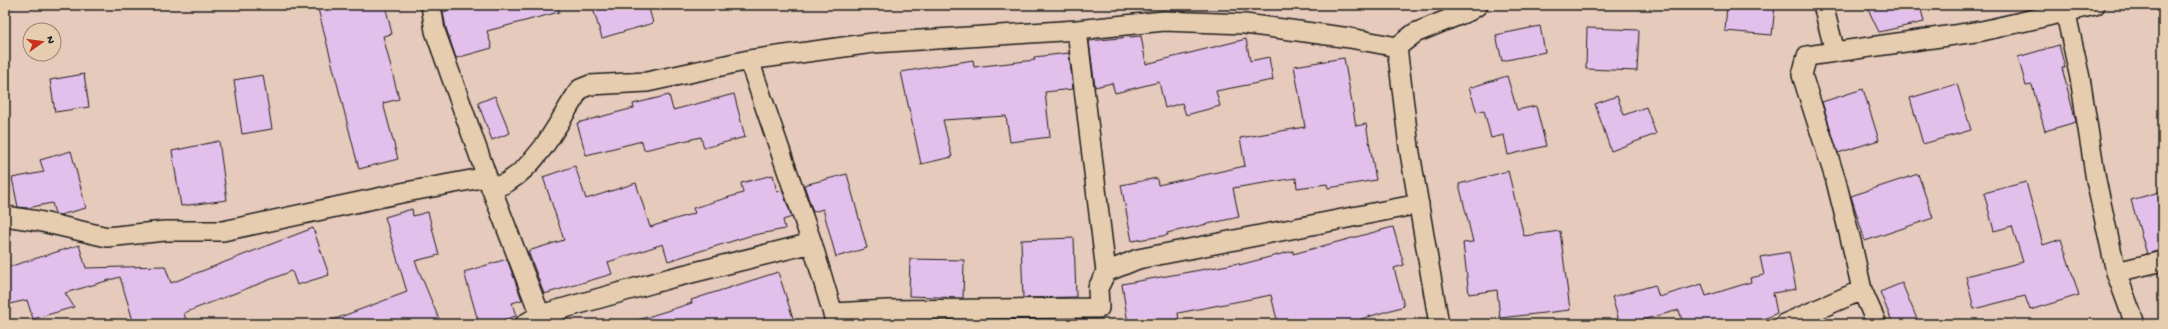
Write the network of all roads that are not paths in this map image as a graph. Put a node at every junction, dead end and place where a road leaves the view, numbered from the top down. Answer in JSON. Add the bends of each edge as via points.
{"nodes":[{"id":1,"x":431,"y":5,"type":"edge"},
{"id":2,"x":1478,"y":5,"type":"edge"},
{"id":3,"x":1823,"y":5,"type":"edge"},
{"id":4,"x":2095,"y":5,"type":"edge"},
{"id":5,"x":2065,"y":9,"type":"edge"},
{"id":6,"x":1077,"y":30,"type":"junction"},
{"id":7,"x":1397,"y":47,"type":"junction"},
{"id":8,"x":1835,"y":52,"type":"junction"},
{"id":9,"x":749,"y":60,"type":"junction"},
{"id":10,"x":489,"y":182,"type":"junction"},
{"id":11,"x":1419,"y":204,"type":"junction"},
{"id":12,"x":5,"y":216,"type":"edge"},
{"id":13,"x":812,"y":243,"type":"junction"},
{"id":14,"x":2163,"y":261,"type":"edge"},
{"id":15,"x":1106,"y":272,"type":"junction"},
{"id":16,"x":2116,"y":272,"type":"junction"},
{"id":17,"x":1862,"y":290,"type":"junction"},
{"id":18,"x":835,"y":319,"type":"edge"},
{"id":19,"x":533,"y":320,"type":"edge"},
{"id":20,"x":1439,"y":324,"type":"edge"},
{"id":21,"x":1784,"y":324,"type":"edge"},
{"id":22,"x":1877,"y":324,"type":"edge"},
{"id":23,"x":2135,"y":324,"type":"edge"}],
"edges":[{"from":1,"to":10,"type":"street","via":[[435,31]]},
{"from":2,"to":7,"type":"street","via":[[1415,33]]},
{"from":3,"to":8,"type":"street"},
{"from":4,"to":5,"type":"street"},
{"from":5,"to":8,"type":"street","via":[[1982,31]]},
{"from":5,"to":16,"type":"street","via":[[2080,78],[2096,180]]},
{"from":6,"to":7,"type":"street","via":[[1164,21],[1245,24]]},
{"from":6,"to":9,"type":"street","via":[[873,43]]},
{"from":6,"to":15,"type":"street"},
{"from":7,"to":11,"type":"street"},
{"from":8,"to":17,"type":"street","via":[[1807,56],[1802,75],[1836,181]]},
{"from":9,"to":10,"type":"street","via":[[647,82],[590,85],[580,89],[540,152],[526,167],[508,182]]},
{"from":9,"to":13,"type":"street"},
{"from":10,"to":12,"type":"street","via":[[406,192],[223,231],[165,231],[107,237]]},
{"from":10,"to":19,"type":"street"},
{"from":11,"to":15,"type":"street","via":[[1138,259]]},
{"from":11,"to":20,"type":"street"},
{"from":13,"to":18,"type":"street"},
{"from":13,"to":19,"type":"street","via":[[671,278]]},
{"from":14,"to":16,"type":"street"},
{"from":15,"to":18,"type":"street","via":[[1098,288],[1099,308],[887,310]]},
{"from":16,"to":23,"type":"street"},
{"from":17,"to":21,"type":"street"},
{"from":17,"to":22,"type":"street"}]}
